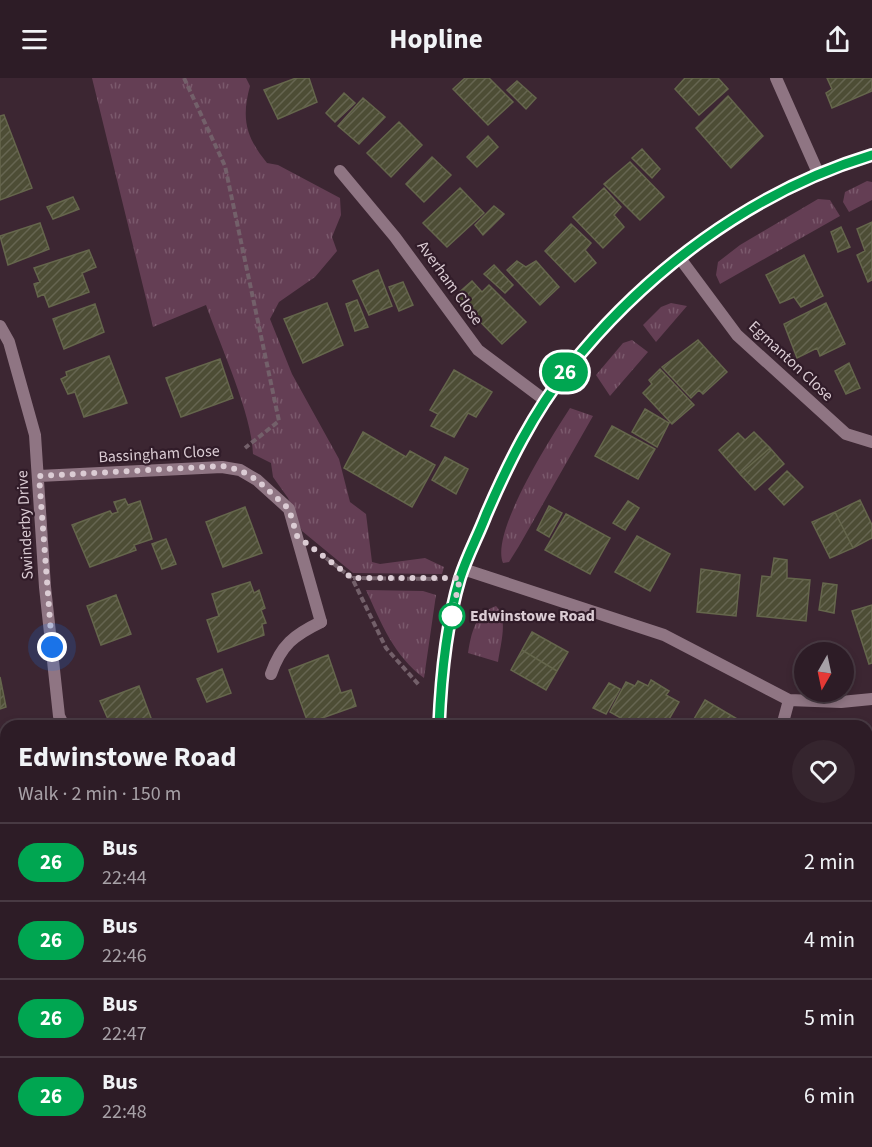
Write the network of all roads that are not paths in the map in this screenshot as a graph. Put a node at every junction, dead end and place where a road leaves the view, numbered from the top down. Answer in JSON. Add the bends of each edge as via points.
{"nodes":[{"id":1,"x":776,"y":78,"type":"edge"},
{"id":2,"x":872,"y":155,"type":"edge"},
{"id":3,"x":340,"y":171,"type":"dead end"},
{"id":4,"x":819,"y":175,"type":"junction"},
{"id":5,"x":680,"y":257,"type":"junction"},
{"id":6,"x":0,"y":326,"type":"edge"},
{"id":7,"x":546,"y":400,"type":"junction"},
{"id":8,"x":872,"y":442,"type":"edge"},
{"id":9,"x":39,"y":476,"type":"junction"},
{"id":10,"x":462,"y":574,"type":"junction"},
{"id":11,"x":271,"y":674,"type":"dead end"},
{"id":12,"x":872,"y":699,"type":"edge"},
{"id":13,"x":789,"y":700,"type":"junction"},
{"id":14,"x":61,"y":720,"type":"edge"},
{"id":15,"x":440,"y":720,"type":"edge"},
{"id":16,"x":784,"y":720,"type":"edge"}],
"edges":[{"from":1,"to":4,"type":"street"},
{"from":2,"to":4,"type":"street"},
{"from":3,"to":7,"type":"street","name":"Averham Close","via":[[395,237],[478,350]]},
{"from":4,"to":5,"type":"street","via":[[745,212]]},
{"from":5,"to":7,"type":"street","via":[[589,344]]},
{"from":5,"to":8,"type":"street","name":"Egmanton Close","via":[[746,343],[846,434]]},
{"from":6,"to":9,"type":"street","name":"Swinderby Drive","via":[[9,342],[35,435]]},
{"from":7,"to":10,"type":"street","via":[[507,468]]},
{"from":9,"to":11,"type":"street","name":"Bassingham Close","via":[[222,466],[240,470],[273,495],[289,509],[321,622],[299,633],[278,654]]},
{"from":9,"to":14,"type":"street","name":"Swinderby Drive","via":[[46,598]]},
{"from":10,"to":13,"type":"street","via":[[664,635]]},
{"from":10,"to":15,"type":"street","via":[[448,638]]},
{"from":12,"to":13,"type":"street"},
{"from":13,"to":16,"type":"street"}]}
